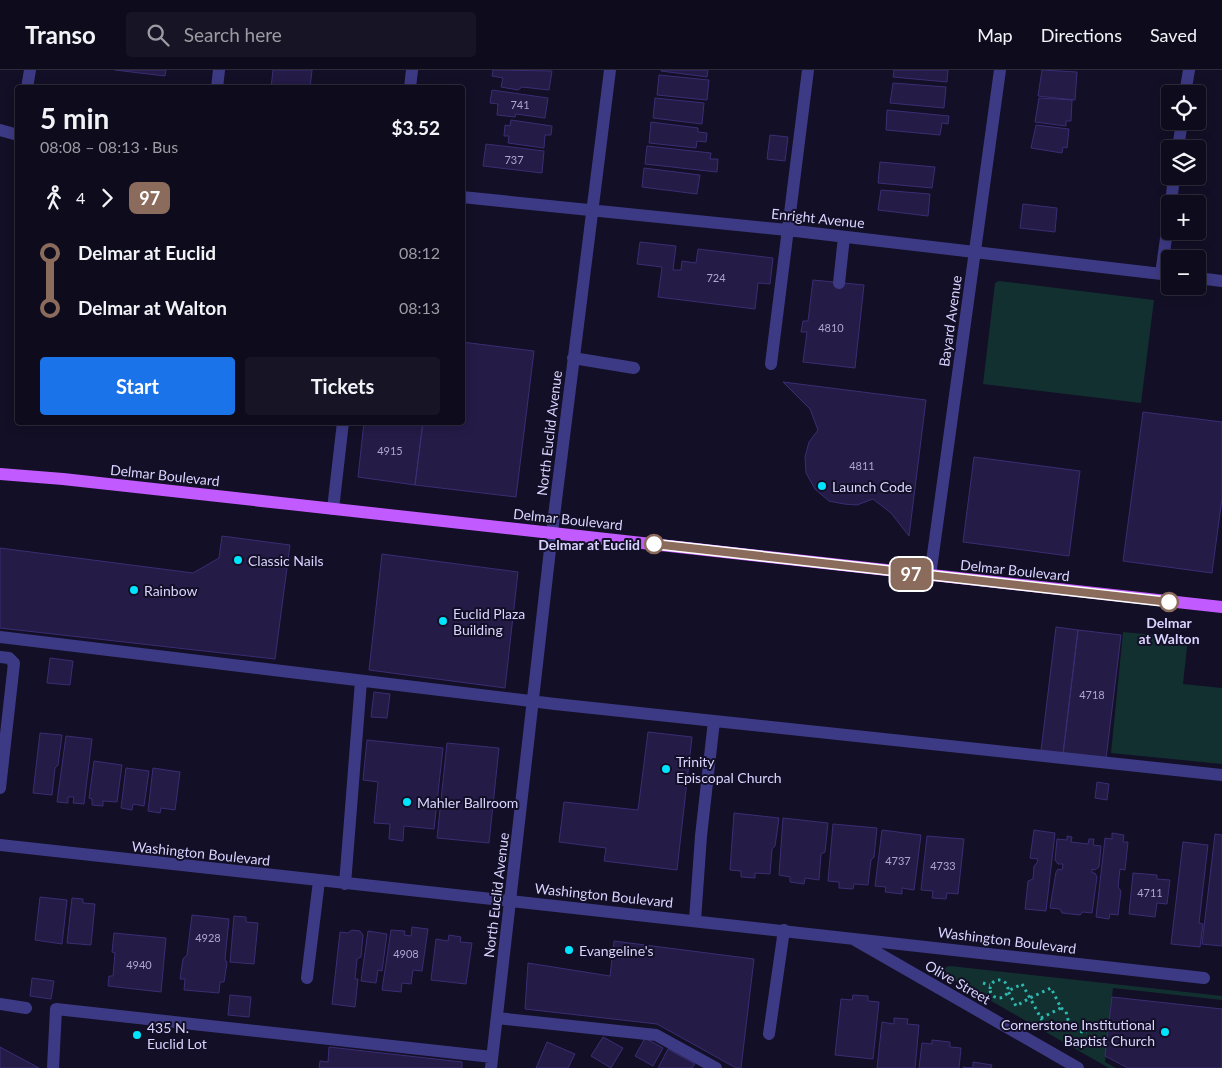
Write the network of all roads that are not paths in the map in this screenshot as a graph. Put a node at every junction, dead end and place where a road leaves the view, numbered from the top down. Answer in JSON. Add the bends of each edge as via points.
{"nodes":[{"id":1,"x":30,"y":70,"type":"edge"},
{"id":2,"x":219,"y":70,"type":"edge"},
{"id":3,"x":412,"y":70,"type":"edge"},
{"id":4,"x":610,"y":70,"type":"edge"},
{"id":5,"x":808,"y":70,"type":"edge"},
{"id":6,"x":1000,"y":70,"type":"edge"},
{"id":7,"x":1188,"y":70,"type":"edge"},
{"id":8,"x":28,"y":85,"type":"edge"},
{"id":9,"x":217,"y":85,"type":"edge"},
{"id":10,"x":410,"y":85,"type":"edge"},
{"id":11,"x":1186,"y":85,"type":"edge"},
{"id":12,"x":0,"y":130,"type":"edge"},
{"id":13,"x":15,"y":135,"type":"edge"},
{"id":14,"x":465,"y":196,"type":"edge"},
{"id":15,"x":592,"y":211,"type":"junction"},
{"id":16,"x":787,"y":230,"type":"junction"},
{"id":17,"x":844,"y":236,"type":"junction"},
{"id":18,"x":975,"y":252,"type":"junction"},
{"id":19,"x":1161,"y":273,"type":"edge"},
{"id":20,"x":1206,"y":279,"type":"edge"},
{"id":21,"x":1222,"y":281,"type":"edge"},
{"id":22,"x":839,"y":283,"type":"dead end"},
{"id":23,"x":573,"y":358,"type":"junction"},
{"id":24,"x":771,"y":364,"type":"dead end"},
{"id":25,"x":634,"y":368,"type":"dead end"},
{"id":26,"x":343,"y":425,"type":"edge"},
{"id":27,"x":0,"y":474,"type":"edge"},
{"id":28,"x":333,"y":509,"type":"junction"},
{"id":29,"x":552,"y":532,"type":"junction"},
{"id":30,"x":930,"y":576,"type":"junction"},
{"id":31,"x":1222,"y":607,"type":"edge"},
{"id":32,"x":0,"y":637,"type":"edge"},
{"id":33,"x":0,"y":657,"type":"edge"},
{"id":34,"x":361,"y":681,"type":"junction"},
{"id":35,"x":533,"y":701,"type":"junction"},
{"id":36,"x":714,"y":721,"type":"junction"},
{"id":37,"x":1222,"y":775,"type":"edge"},
{"id":38,"x":0,"y":788,"type":"edge"},
{"id":39,"x":0,"y":845,"type":"edge"},
{"id":40,"x":319,"y":881,"type":"junction"},
{"id":41,"x":344,"y":884,"type":"junction"},
{"id":42,"x":511,"y":900,"type":"junction"},
{"id":43,"x":695,"y":920,"type":"junction"},
{"id":44,"x":784,"y":930,"type":"junction"},
{"id":45,"x":850,"y":937,"type":"junction"},
{"id":46,"x":307,"y":978,"type":"dead end"},
{"id":47,"x":1204,"y":978,"type":"dead end"},
{"id":48,"x":0,"y":1004,"type":"edge"},
{"id":49,"x":26,"y":1008,"type":"dead end"},
{"id":50,"x":497,"y":1018,"type":"junction"},
{"id":51,"x":769,"y":1034,"type":"dead end"},
{"id":52,"x":491,"y":1063,"type":"edge"},
{"id":53,"x":53,"y":1068,"type":"edge"},
{"id":54,"x":716,"y":1068,"type":"edge"},
{"id":55,"x":1078,"y":1068,"type":"edge"}],
"edges":[{"from":1,"to":8,"type":"street"},
{"from":2,"to":9,"type":"street"},
{"from":3,"to":10,"type":"street"},
{"from":4,"to":15,"type":"street","name":"North Euclid Avenue"},
{"from":5,"to":16,"type":"street"},
{"from":6,"to":18,"type":"street","name":"Bayard Avenue"},
{"from":7,"to":11,"type":"street"},
{"from":12,"to":13,"type":"street"},
{"from":14,"to":15,"type":"street","name":"Enright Avenue"},
{"from":15,"to":16,"type":"street","name":"Enright Avenue"},
{"from":15,"to":23,"type":"street","name":"North Euclid Avenue"},
{"from":16,"to":17,"type":"street","name":"Enright Avenue"},
{"from":16,"to":24,"type":"street"},
{"from":17,"to":18,"type":"street","name":"Enright Avenue"},
{"from":17,"to":22,"type":"street"},
{"from":18,"to":19,"type":"street","name":"Enright Avenue"},
{"from":18,"to":30,"type":"street","name":"Bayard Avenue"},
{"from":20,"to":21,"type":"street"},
{"from":23,"to":25,"type":"street"},
{"from":23,"to":29,"type":"street","name":"North Euclid Avenue"},
{"from":26,"to":28,"type":"street"},
{"from":27,"to":28,"type":"main road","name":"Delmar Boulevard"},
{"from":28,"to":29,"type":"main road","name":"Delmar Boulevard"},
{"from":29,"to":30,"type":"main road","name":"Delmar Boulevard"},
{"from":29,"to":35,"type":"street","name":"North Euclid Avenue"},
{"from":30,"to":31,"type":"main road","name":"Delmar Boulevard"},
{"from":32,"to":34,"type":"street"},
{"from":33,"to":38,"type":"street","via":[[9,658],[14,663]]},
{"from":34,"to":35,"type":"street"},
{"from":34,"to":41,"type":"street"},
{"from":35,"to":36,"type":"street"},
{"from":35,"to":42,"type":"street","name":"North Euclid Avenue"},
{"from":36,"to":37,"type":"street"},
{"from":36,"to":43,"type":"street"},
{"from":39,"to":40,"type":"street","name":"Washington Boulevard"},
{"from":40,"to":41,"type":"street","name":"Washington Boulevard"},
{"from":40,"to":46,"type":"street"},
{"from":41,"to":42,"type":"street","name":"Washington Boulevard"},
{"from":42,"to":43,"type":"street","name":"Washington Boulevard"},
{"from":42,"to":50,"type":"street","name":"North Euclid Avenue"},
{"from":43,"to":44,"type":"street","name":"Washington Boulevard"},
{"from":44,"to":45,"type":"street","name":"Washington Boulevard"},
{"from":44,"to":51,"type":"street"},
{"from":45,"to":47,"type":"street","name":"Washington Boulevard"},
{"from":45,"to":55,"type":"street","name":"Olive Street"},
{"from":48,"to":49,"type":"street"},
{"from":50,"to":52,"type":"street","name":"North Euclid Avenue"},
{"from":50,"to":54,"type":"street","via":[[656,1035]]},
{"from":52,"to":53,"type":"street","via":[[56,1009]]}]}
